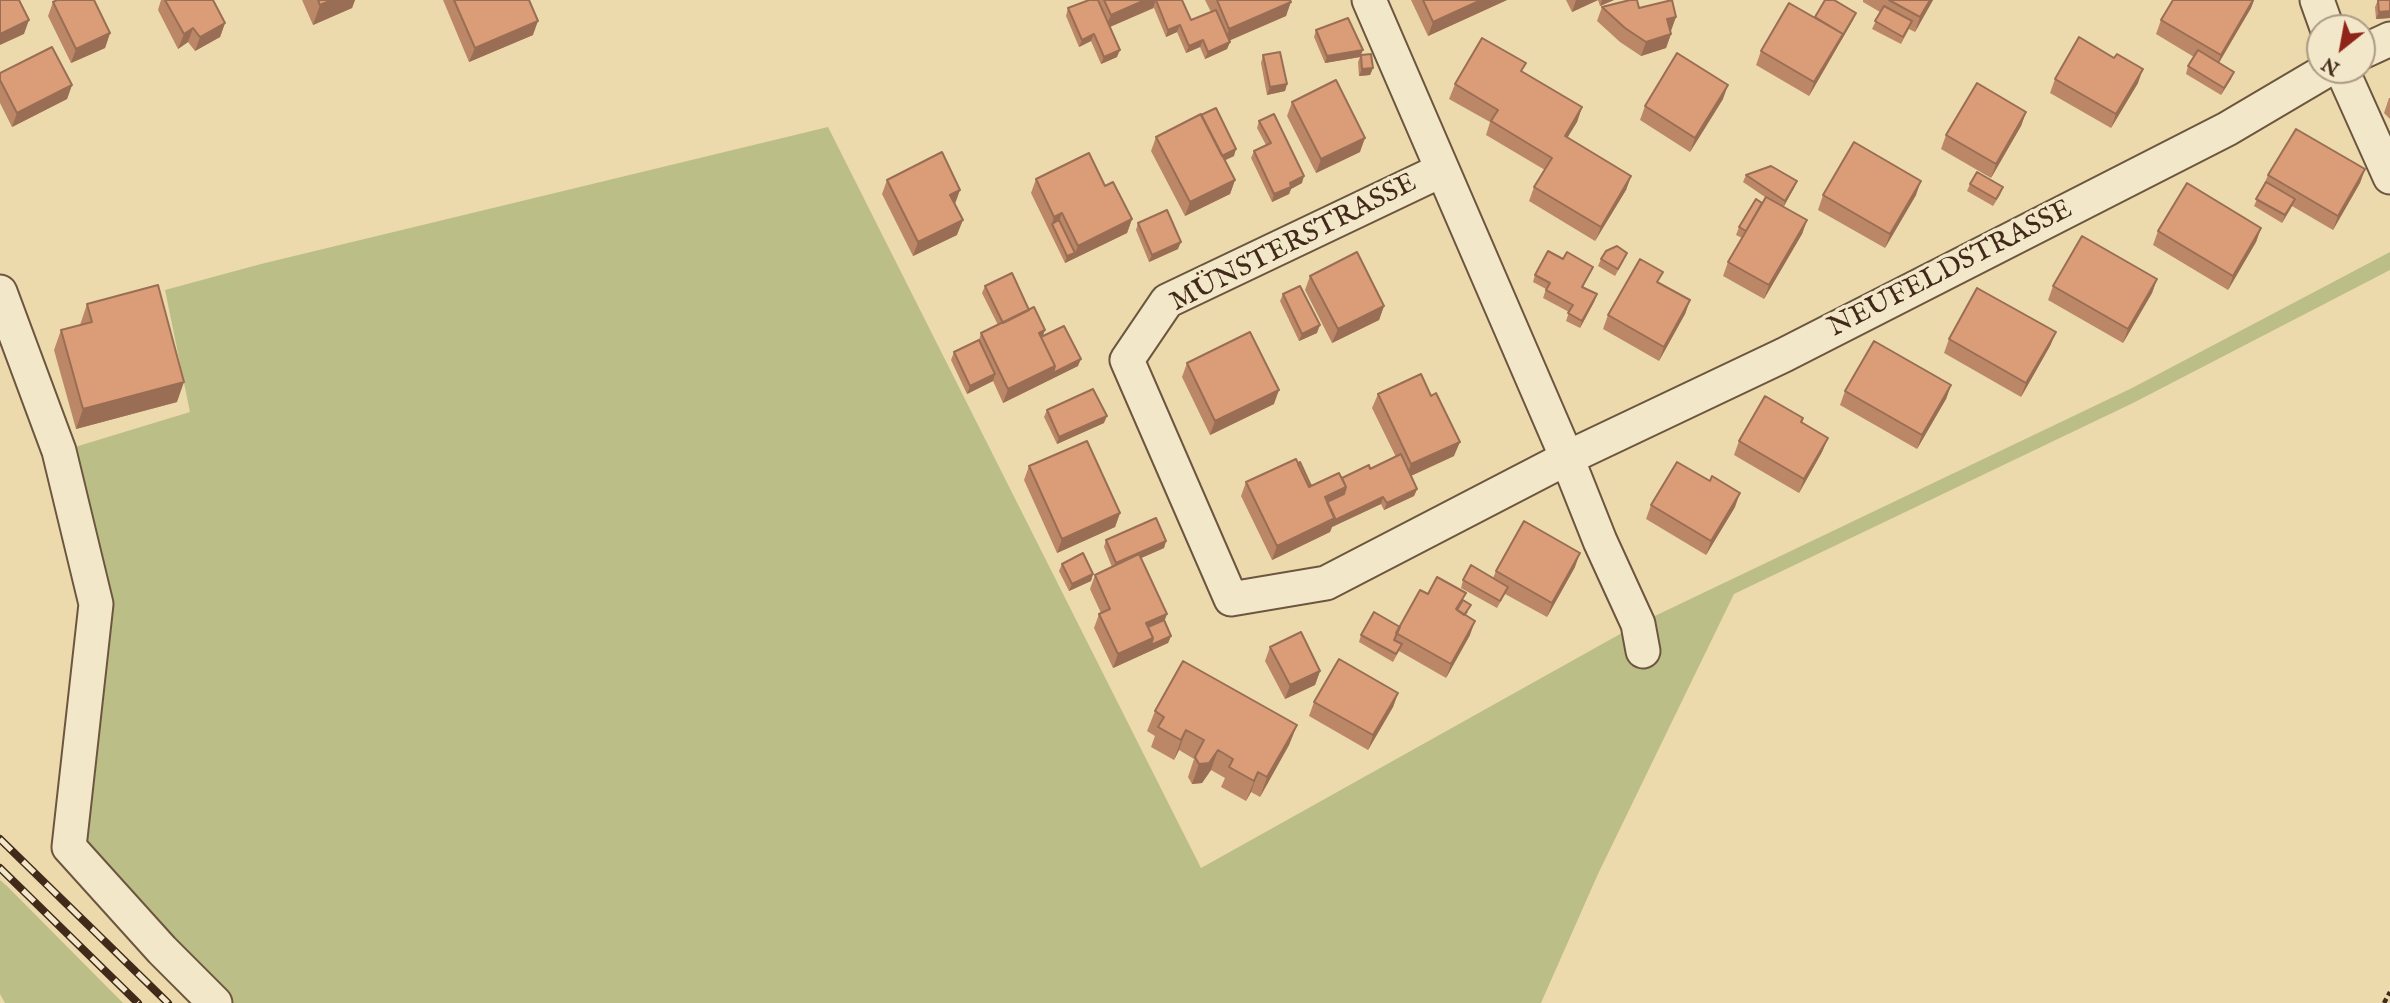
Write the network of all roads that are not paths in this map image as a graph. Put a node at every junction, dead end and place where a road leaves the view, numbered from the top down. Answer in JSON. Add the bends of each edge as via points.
{"nodes":[{"id":1,"x":1369,"y":0,"type":"edge"},
{"id":2,"x":2306,"y":82,"type":"edge"},
{"id":3,"x":2348,"y":84,"type":"edge"},
{"id":4,"x":1442,"y":170,"type":"junction"},
{"id":5,"x":2390,"y":177,"type":"edge"},
{"id":6,"x":0,"y":292,"type":"edge"},
{"id":7,"x":1567,"y":458,"type":"junction"},
{"id":8,"x":1643,"y":651,"type":"dead end"},
{"id":9,"x":215,"y":1003,"type":"edge"}],
"edges":[{"from":1,"to":4,"type":"street","name":"MÜNSTERSTRASSE"},
{"from":2,"to":7,"type":"street","name":"NEUFELDSTRASSE","via":[[2203,142],[1784,355]]},
{"from":3,"to":5,"type":"street"},
{"from":4,"to":7,"type":"street","name":"MÜNSTERSTRASSE"},
{"from":4,"to":7,"type":"street","name":"MÜNSTERSTRASSE","via":[[1167,301],[1127,360],[1231,600],[1326,583]]},
{"from":6,"to":9,"type":"street","via":[[59,451],[96,604],[69,846]]},
{"from":7,"to":8,"type":"street","name":"MÜNSTERSTRASSE","via":[[1638,624]]}]}
